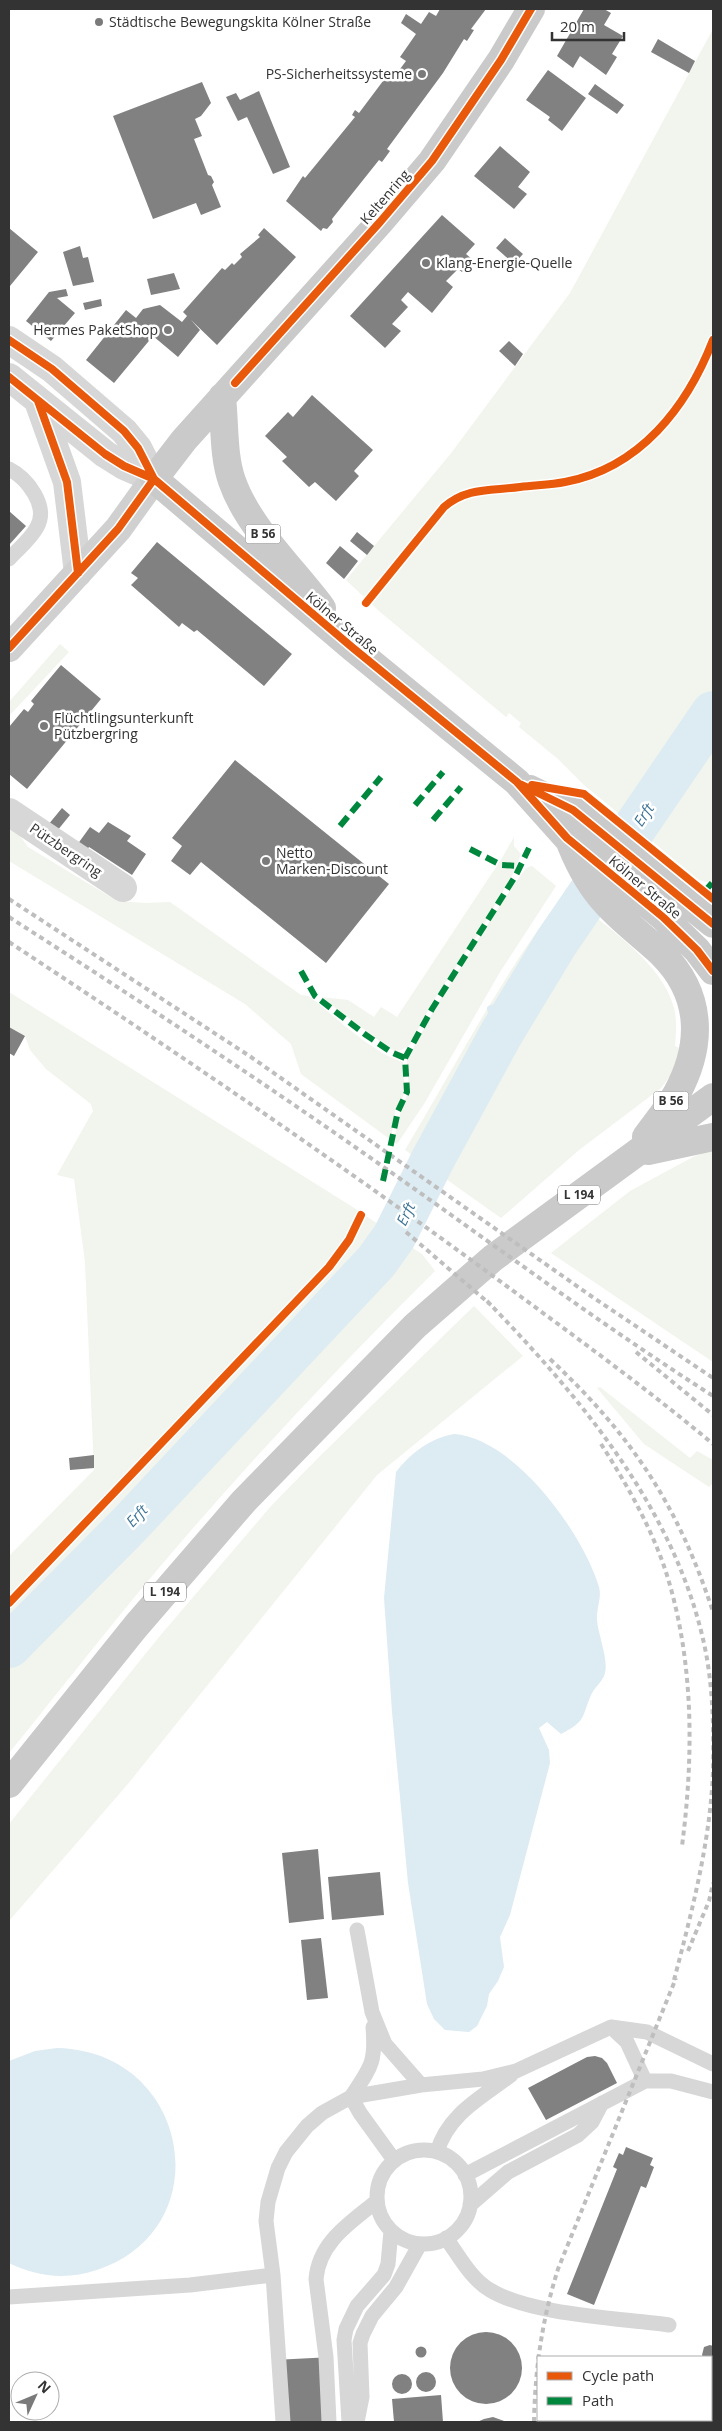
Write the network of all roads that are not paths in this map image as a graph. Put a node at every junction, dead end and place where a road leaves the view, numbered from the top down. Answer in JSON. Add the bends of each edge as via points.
{"nodes":[{"id":1,"x":531,"y":9,"type":"edge"},
{"id":2,"x":9,"y":340,"type":"edge"},
{"id":3,"x":9,"y":377,"type":"edge"},
{"id":4,"x":222,"y":397,"type":"junction"},
{"id":5,"x":38,"y":401,"type":"junction"},
{"id":6,"x":9,"y":469,"type":"edge"},
{"id":7,"x":154,"y":479,"type":"junction"},
{"id":8,"x":9,"y":559,"type":"edge"},
{"id":9,"x":78,"y":573,"type":"junction"},
{"id":10,"x":9,"y":648,"type":"edge"},
{"id":11,"x":353,"y":648,"type":"junction"},
{"id":12,"x":9,"y":812,"type":"edge"},
{"id":13,"x":566,"y":826,"type":"junction"},
{"id":14,"x":123,"y":888,"type":"dead end"},
{"id":15,"x":713,"y":924,"type":"edge"},
{"id":16,"x":713,"y":971,"type":"edge"},
{"id":17,"x":713,"y":1097,"type":"edge"},
{"id":18,"x":713,"y":1137,"type":"edge"},
{"id":19,"x":634,"y":1155,"type":"junction"},
{"id":20,"x":9,"y":1784,"type":"edge"},
{"id":21,"x":357,"y":1930,"type":"dead end"},
{"id":22,"x":372,"y":2012,"type":"junction"},
{"id":23,"x":611,"y":2027,"type":"junction"},
{"id":24,"x":713,"y":2064,"type":"edge"},
{"id":25,"x":516,"y":2071,"type":"junction"},
{"id":26,"x":645,"y":2081,"type":"junction"},
{"id":27,"x":420,"y":2084,"type":"junction"},
{"id":28,"x":713,"y":2092,"type":"edge"},
{"id":29,"x":351,"y":2096,"type":"junction"},
{"id":30,"x":602,"y":2104,"type":"junction"},
{"id":31,"x":437,"y":2152,"type":"junction"},
{"id":32,"x":394,"y":2160,"type":"junction"},
{"id":33,"x":465,"y":2175,"type":"junction"},
{"id":34,"x":377,"y":2202,"type":"junction"},
{"id":35,"x":470,"y":2205,"type":"junction"},
{"id":36,"x":391,"y":2231,"type":"junction"},
{"id":37,"x":446,"y":2238,"type":"junction"},
{"id":38,"x":420,"y":2244,"type":"junction"},
{"id":39,"x":274,"y":2275,"type":"junction"},
{"id":40,"x":9,"y":2297,"type":"edge"},
{"id":41,"x":669,"y":2325,"type":"dead end"},
{"id":42,"x":283,"y":2422,"type":"edge"},
{"id":43,"x":329,"y":2422,"type":"edge"},
{"id":44,"x":349,"y":2422,"type":"edge"},
{"id":45,"x":358,"y":2422,"type":"edge"}],
"edges":[{"from":1,"to":4,"type":"main road","name":"Keltenring","via":[[501,60],[432,161]]},
{"from":2,"to":7,"type":"street","name":"Kölner Straße","via":[[59,375],[124,432],[138,448]]},
{"from":3,"to":5,"type":"street","name":"Kölner Straße"},
{"from":4,"to":7,"type":"main road","name":"Keltenring"},
{"from":4,"to":11,"type":"main road","number":"B 56","via":[[229,468],[239,497],[262,532]]},
{"from":5,"to":7,"type":"street","name":"Kölner Straße","via":[[105,454]]},
{"from":5,"to":9,"type":"street","via":[[67,482]]},
{"from":6,"to":8,"type":"lane","via":[[29,486],[41,513],[38,526]]},
{"from":7,"to":9,"type":"main road","via":[[118,529]]},
{"from":7,"to":11,"type":"main road","name":"Kölner Straße","number":"B 56"},
{"from":9,"to":10,"type":"main road"},
{"from":11,"to":13,"type":"main road","name":"Kölner Straße","number":"B 56"},
{"from":12,"to":14,"type":"street","name":"Pützbergring"},
{"from":13,"to":15,"type":"main road","name":"Kölner Straße","number":"B 56","via":[[682,897]]},
{"from":13,"to":16,"type":"main road","name":"Kölner Straße","number":"B 56","via":[[663,917]]},
{"from":13,"to":19,"type":"main road","number":"B 56","via":[[585,877],[606,904],[677,970],[686,985],[695,1017],[695,1040],[690,1062],[677,1093]]},
{"from":17,"to":19,"type":"main road","number":"L 194"},
{"from":18,"to":19,"type":"main road","number":"L 194"},
{"from":19,"to":20,"type":"main road","number":"L 194","via":[[485,1264],[387,1353],[192,1559]]},
{"from":21,"to":22,"type":"lane"},
{"from":22,"to":27,"type":"lane","via":[[385,2044]]},
{"from":22,"to":29,"type":"lane","via":[[375,2051],[372,2062]]},
{"from":23,"to":24,"type":"lane","via":[[647,2032]]},
{"from":23,"to":25,"type":"lane"},
{"from":23,"to":26,"type":"lane","via":[[626,2042]]},
{"from":25,"to":27,"type":"lane","via":[[483,2079]]},
{"from":25,"to":31,"type":"lane","via":[[459,2113],[442,2137]]},
{"from":26,"to":28,"type":"lane","via":[[671,2081]]},
{"from":26,"to":30,"type":"lane"},
{"from":27,"to":29,"type":"lane"},
{"from":29,"to":32,"type":"lane"},
{"from":29,"to":39,"type":"lane","via":[[306,2126],[278,2168],[266,2221]]},
{"from":30,"to":33,"type":"lane"},
{"from":30,"to":35,"type":"lane","via":[[592,2122],[578,2135],[508,2172]]},
{"from":31,"to":32,"type":"lane","via":[[415,2151]]},
{"from":31,"to":33,"type":"lane","via":[[453,2160]]},
{"from":32,"to":34,"type":"lane","via":[[380,2178]]},
{"from":33,"to":35,"type":"lane"},
{"from":34,"to":36,"type":"lane","via":[[382,2219]]},
{"from":34,"to":43,"type":"lane","via":[[331,2240],[323,2251],[317,2270]]},
{"from":35,"to":37,"type":"lane","via":[[461,2226]]},
{"from":36,"to":38,"type":"lane","via":[[406,2241]]},
{"from":36,"to":44,"type":"lane","via":[[384,2275],[357,2306],[346,2329]]},
{"from":37,"to":38,"type":"lane"},
{"from":37,"to":41,"type":"lane","via":[[478,2280],[504,2297],[546,2309]]},
{"from":38,"to":45,"type":"lane","via":[[363,2334],[360,2344],[362,2397]]},
{"from":39,"to":40,"type":"lane","via":[[190,2285]]},
{"from":39,"to":42,"type":"lane"}]}
